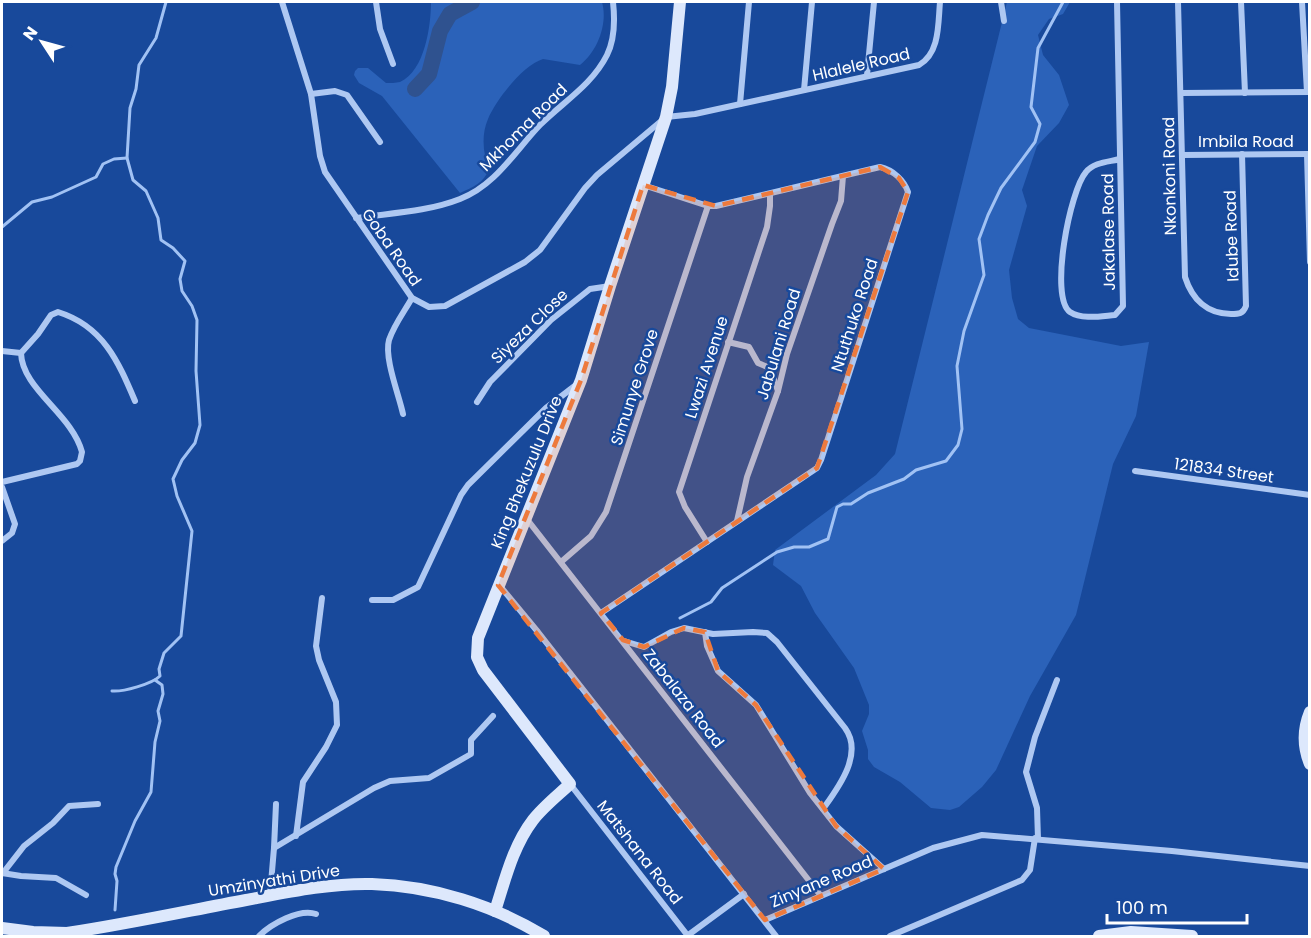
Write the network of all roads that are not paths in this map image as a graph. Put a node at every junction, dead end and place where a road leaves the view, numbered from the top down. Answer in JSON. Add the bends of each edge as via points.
{"nodes":[{"id":1,"x":282,"y":2,"type":"edge"},
{"id":2,"x":376,"y":2,"type":"edge"},
{"id":3,"x":613,"y":2,"type":"edge"},
{"id":4,"x":680,"y":2,"type":"edge"},
{"id":5,"x":749,"y":2,"type":"edge"},
{"id":6,"x":812,"y":2,"type":"edge"},
{"id":7,"x":874,"y":2,"type":"edge"},
{"id":8,"x":940,"y":2,"type":"edge"},
{"id":9,"x":1001,"y":2,"type":"edge"},
{"id":10,"x":1118,"y":2,"type":"edge"},
{"id":11,"x":1179,"y":2,"type":"edge"},
{"id":12,"x":1241,"y":2,"type":"edge"},
{"id":13,"x":1302,"y":2,"type":"edge"},
{"id":14,"x":1004,"y":21,"type":"dead end"},
{"id":15,"x":1307,"y":30,"type":"edge"},
{"id":16,"x":393,"y":64,"type":"dead end"},
{"id":17,"x":867,"y":75,"type":"junction"},
{"id":18,"x":804,"y":90,"type":"junction"},
{"id":19,"x":1308,"y":92,"type":"edge"},
{"id":20,"x":1181,"y":93,"type":"junction"},
{"id":21,"x":1245,"y":93,"type":"junction"},
{"id":22,"x":311,"y":94,"type":"junction"},
{"id":23,"x":740,"y":104,"type":"junction"},
{"id":24,"x":666,"y":117,"type":"junction"},
{"id":25,"x":380,"y":142,"type":"dead end"},
{"id":26,"x":1242,"y":154,"type":"junction"},
{"id":27,"x":1308,"y":154,"type":"edge"},
{"id":28,"x":1182,"y":155,"type":"junction"},
{"id":29,"x":1120,"y":159,"type":"junction"},
{"id":30,"x":843,"y":176,"type":"junction"},
{"id":31,"x":643,"y":185,"type":"junction"},
{"id":32,"x":770,"y":194,"type":"junction"},
{"id":33,"x":708,"y":206,"type":"junction"},
{"id":34,"x":356,"y":218,"type":"junction"},
{"id":35,"x":1310,"y":262,"type":"edge"},
{"id":36,"x":610,"y":286,"type":"junction"},
{"id":37,"x":412,"y":298,"type":"junction"},
{"id":38,"x":1239,"y":314,"type":"joint"},
{"id":39,"x":728,"y":342,"type":"junction"},
{"id":40,"x":2,"y":351,"type":"edge"},
{"id":41,"x":21,"y":353,"type":"junction"},
{"id":42,"x":581,"y":380,"type":"junction"},
{"id":43,"x":778,"y":391,"type":"junction"},
{"id":44,"x":135,"y":401,"type":"dead end"},
{"id":45,"x":477,"y":402,"type":"dead end"},
{"id":46,"x":403,"y":414,"type":"dead end"},
{"id":47,"x":1136,"y":471,"type":"dead end"},
{"id":48,"x":2,"y":482,"type":"edge"},
{"id":49,"x":2,"y":487,"type":"edge"},
{"id":50,"x":1310,"y":495,"type":"edge"},
{"id":51,"x":525,"y":517,"type":"junction"},
{"id":52,"x":737,"y":521,"type":"junction"},
{"id":53,"x":2,"y":541,"type":"edge"},
{"id":54,"x":707,"y":542,"type":"junction"},
{"id":55,"x":561,"y":562,"type":"junction"},
{"id":56,"x":498,"y":585,"type":"junction"},
{"id":57,"x":322,"y":598,"type":"dead end"},
{"id":58,"x":372,"y":600,"type":"dead end"},
{"id":59,"x":601,"y":613,"type":"junction"},
{"id":60,"x":705,"y":632,"type":"junction"},
{"id":61,"x":623,"y":640,"type":"junction"},
{"id":62,"x":1056,"y":680,"type":"dead end"},
{"id":63,"x":1310,"y":712,"type":"edge"},
{"id":64,"x":494,"y":716,"type":"dead end"},
{"id":65,"x":1310,"y":764,"type":"edge"},
{"id":66,"x":570,"y":784,"type":"junction"},
{"id":67,"x":98,"y":804,"type":"dead end"},
{"id":68,"x":276,"y":804,"type":"dead end"},
{"id":69,"x":823,"y":809,"type":"junction"},
{"id":70,"x":296,"y":836,"type":"junction"},
{"id":71,"x":1036,"y":838,"type":"junction"},
{"id":72,"x":274,"y":848,"type":"junction"},
{"id":73,"x":1310,"y":866,"type":"edge"},
{"id":74,"x":884,"y":869,"type":"junction"},
{"id":75,"x":2,"y":873,"type":"edge"},
{"id":76,"x":270,"y":894,"type":"junction"},
{"id":77,"x":744,"y":894,"type":"junction"},
{"id":78,"x":86,"y":895,"type":"dead end"},
{"id":79,"x":821,"y":896,"type":"junction"},
{"id":80,"x":495,"y":911,"type":"junction"},
{"id":81,"x":316,"y":914,"type":"dead end"},
{"id":82,"x":765,"y":920,"type":"junction"},
{"id":83,"x":2,"y":928,"type":"edge"},
{"id":84,"x":53,"y":935,"type":"edge"},
{"id":85,"x":259,"y":936,"type":"edge"},
{"id":86,"x":544,"y":936,"type":"edge"},
{"id":87,"x":687,"y":936,"type":"edge"},
{"id":88,"x":776,"y":936,"type":"edge"},
{"id":89,"x":890,"y":936,"type":"edge"},
{"id":90,"x":1099,"y":936,"type":"edge"},
{"id":91,"x":1192,"y":936,"type":"edge"}],
"edges":[{"from":1,"to":22,"type":"street","name":"Goba Road"},
{"from":2,"to":16,"type":"street","via":[[380,29]]},
{"from":3,"to":34,"type":"street","name":"Mkhoma Road","via":[[613,41],[606,58],[593,76],[488,181],[446,204]]},
{"from":4,"to":24,"type":"street","name":"King Bhekuzulu Drive"},
{"from":5,"to":23,"type":"street"},
{"from":6,"to":18,"type":"street"},
{"from":7,"to":17,"type":"street"},
{"from":8,"to":17,"type":"street","name":"Hlalele Road","via":[[933,51],[927,59],[919,65]]},
{"from":9,"to":14,"type":"street"},
{"from":10,"to":29,"type":"street","name":"Jakalase Road"},
{"from":11,"to":20,"type":"street","name":"Nkonkoni Road"},
{"from":12,"to":21,"type":"street"},
{"from":13,"to":15,"type":"street"},
{"from":15,"to":19,"type":"street"},
{"from":17,"to":18,"type":"street","name":"Hlalele Road"},
{"from":18,"to":23,"type":"street","name":"Hlalele Road"},
{"from":19,"to":21,"type":"street"},
{"from":20,"to":21,"type":"street"},
{"from":20,"to":28,"type":"street","name":"Nkonkoni Road"},
{"from":22,"to":25,"type":"street","via":[[330,91],[347,95]]},
{"from":22,"to":34,"type":"street","name":"Goba Road","via":[[323,168]]},
{"from":23,"to":24,"type":"street","name":"Hlalele Road"},
{"from":24,"to":31,"type":"street","name":"King Bhekuzulu Drive"},
{"from":24,"to":37,"type":"street","name":"Goba Road","via":[[593,179],[530,259],[445,306],[429,307]]},
{"from":26,"to":27,"type":"street","name":"Imbila Road"},
{"from":26,"to":28,"type":"street","name":"Imbila Road"},
{"from":26,"to":38,"type":"street","name":"Idube Road","via":[[1246,306]]},
{"from":27,"to":35,"type":"street"},
{"from":28,"to":38,"type":"street","name":"Nkonkoni Road","via":[[1185,279],[1196,297],[1214,313]]},
{"from":29,"to":29,"type":"street","name":"Jakalase Road","via":[[1091,167],[1084,174],[1065,234],[1063,297],[1067,310],[1080,316],[1115,315],[1123,304]]},
{"from":30,"to":32,"type":"street","name":"Ntuthuko Road"},
{"from":30,"to":43,"type":"street","name":"Jabulani Road","via":[[840,206],[787,354]]},
{"from":30,"to":52,"type":"street","name":"Ntuthuko Road","via":[[884,168],[904,184],[907,196],[819,464],[805,478]]},
{"from":31,"to":33,"type":"street","name":"Ntuthuko Road"},
{"from":31,"to":36,"type":"street","name":"King Bhekuzulu Drive"},
{"from":32,"to":33,"type":"street","name":"Ntuthuko Road"},
{"from":32,"to":39,"type":"street","name":"Lwazi Avenue","via":[[766,227]]},
{"from":33,"to":55,"type":"street","name":"Simunye Grove","via":[[606,512],[591,536]]},
{"from":34,"to":37,"type":"street","name":"Goba Road"},
{"from":36,"to":42,"type":"street","name":"King Bhekuzulu Drive"},
{"from":36,"to":45,"type":"street","name":"Siyeza Close","via":[[590,289],[551,320],[490,382]]},
{"from":37,"to":46,"type":"street","via":[[389,342],[388,360]]},
{"from":39,"to":43,"type":"street","via":[[749,347],[758,363],[770,368]]},
{"from":39,"to":54,"type":"street","name":"Lwazi Avenue","via":[[680,492]]},
{"from":40,"to":41,"type":"street"},
{"from":41,"to":44,"type":"street","via":[[51,315],[67,314],[106,345]]},
{"from":41,"to":48,"type":"street","via":[[28,377],[62,415],[82,452],[77,464]]},
{"from":42,"to":51,"type":"street","name":"King Bhekuzulu Drive"},
{"from":42,"to":58,"type":"street","via":[[546,408],[468,485],[418,587],[393,600]]},
{"from":43,"to":52,"type":"street","name":"Jabulani Road","via":[[747,477]]},
{"from":47,"to":50,"type":"street","name":"121834 Street"},
{"from":49,"to":53,"type":"street","via":[[15,524],[12,533]]},
{"from":51,"to":55,"type":"street","name":"Zabalaza Road"},
{"from":51,"to":56,"type":"street","name":"King Bhekuzulu Drive"},
{"from":52,"to":54,"type":"street","name":"Ntuthuko Road"},
{"from":54,"to":59,"type":"street","name":"Ntuthuko Road"},
{"from":55,"to":59,"type":"street","name":"Zabalaza Road"},
{"from":56,"to":66,"type":"street","name":"King Bhekuzulu Drive","via":[[478,638],[479,663]]},
{"from":56,"to":77,"type":"street","name":"Zinyane Road"},
{"from":57,"to":70,"type":"street","via":[[316,646],[336,702],[337,724],[303,782]]},
{"from":59,"to":61,"type":"street","name":"Zabalaza Road"},
{"from":60,"to":61,"type":"street","via":[[684,628],[644,646]]},
{"from":60,"to":69,"type":"street","via":[[718,671],[756,705]]},
{"from":60,"to":69,"type":"street","via":[[767,633],[848,731],[851,750],[846,771]]},
{"from":61,"to":79,"type":"street","name":"Zabalaza Road"},
{"from":62,"to":71,"type":"street","via":[[1026,772],[1037,808]]},
{"from":63,"to":65,"type":"street","via":[[1304,734]]},
{"from":64,"to":70,"type":"street","via":[[471,740],[471,754],[461,761],[429,778],[390,781],[374,788]]},
{"from":66,"to":80,"type":"street","via":[[527,829]]},
{"from":66,"to":87,"type":"street","name":"Matshana Road"},
{"from":67,"to":75,"type":"street","via":[[69,806],[24,846]]},
{"from":68,"to":72,"type":"street"},
{"from":69,"to":74,"type":"street","via":[[842,832]]},
{"from":70,"to":72,"type":"street"},
{"from":71,"to":73,"type":"street","name":"Zinyane Road"},
{"from":71,"to":74,"type":"street","name":"Zinyane Road","via":[[971,837]]},
{"from":71,"to":89,"type":"street","via":[[1030,870],[1022,880]]},
{"from":72,"to":76,"type":"street"},
{"from":74,"to":79,"type":"street","name":"Zinyane Road"},
{"from":75,"to":78,"type":"street","via":[[56,878]]},
{"from":76,"to":80,"type":"street","name":"Umzinyathi Drive","via":[[340,885],[386,885],[441,894]]},
{"from":76,"to":84,"type":"street","name":"Umzinyathi Drive"},
{"from":77,"to":82,"type":"street","name":"Zinyane Road"},
{"from":77,"to":87,"type":"street"},
{"from":79,"to":82,"type":"street","name":"Zinyane Road"},
{"from":80,"to":86,"type":"street","name":"Umzinyathi Drive"},
{"from":81,"to":85,"type":"street","via":[[299,914]]},
{"from":82,"to":88,"type":"street"},
{"from":83,"to":84,"type":"street","name":"Umzinyathi Drive"},
{"from":90,"to":91,"type":"street","via":[[1131,932]]}]}
